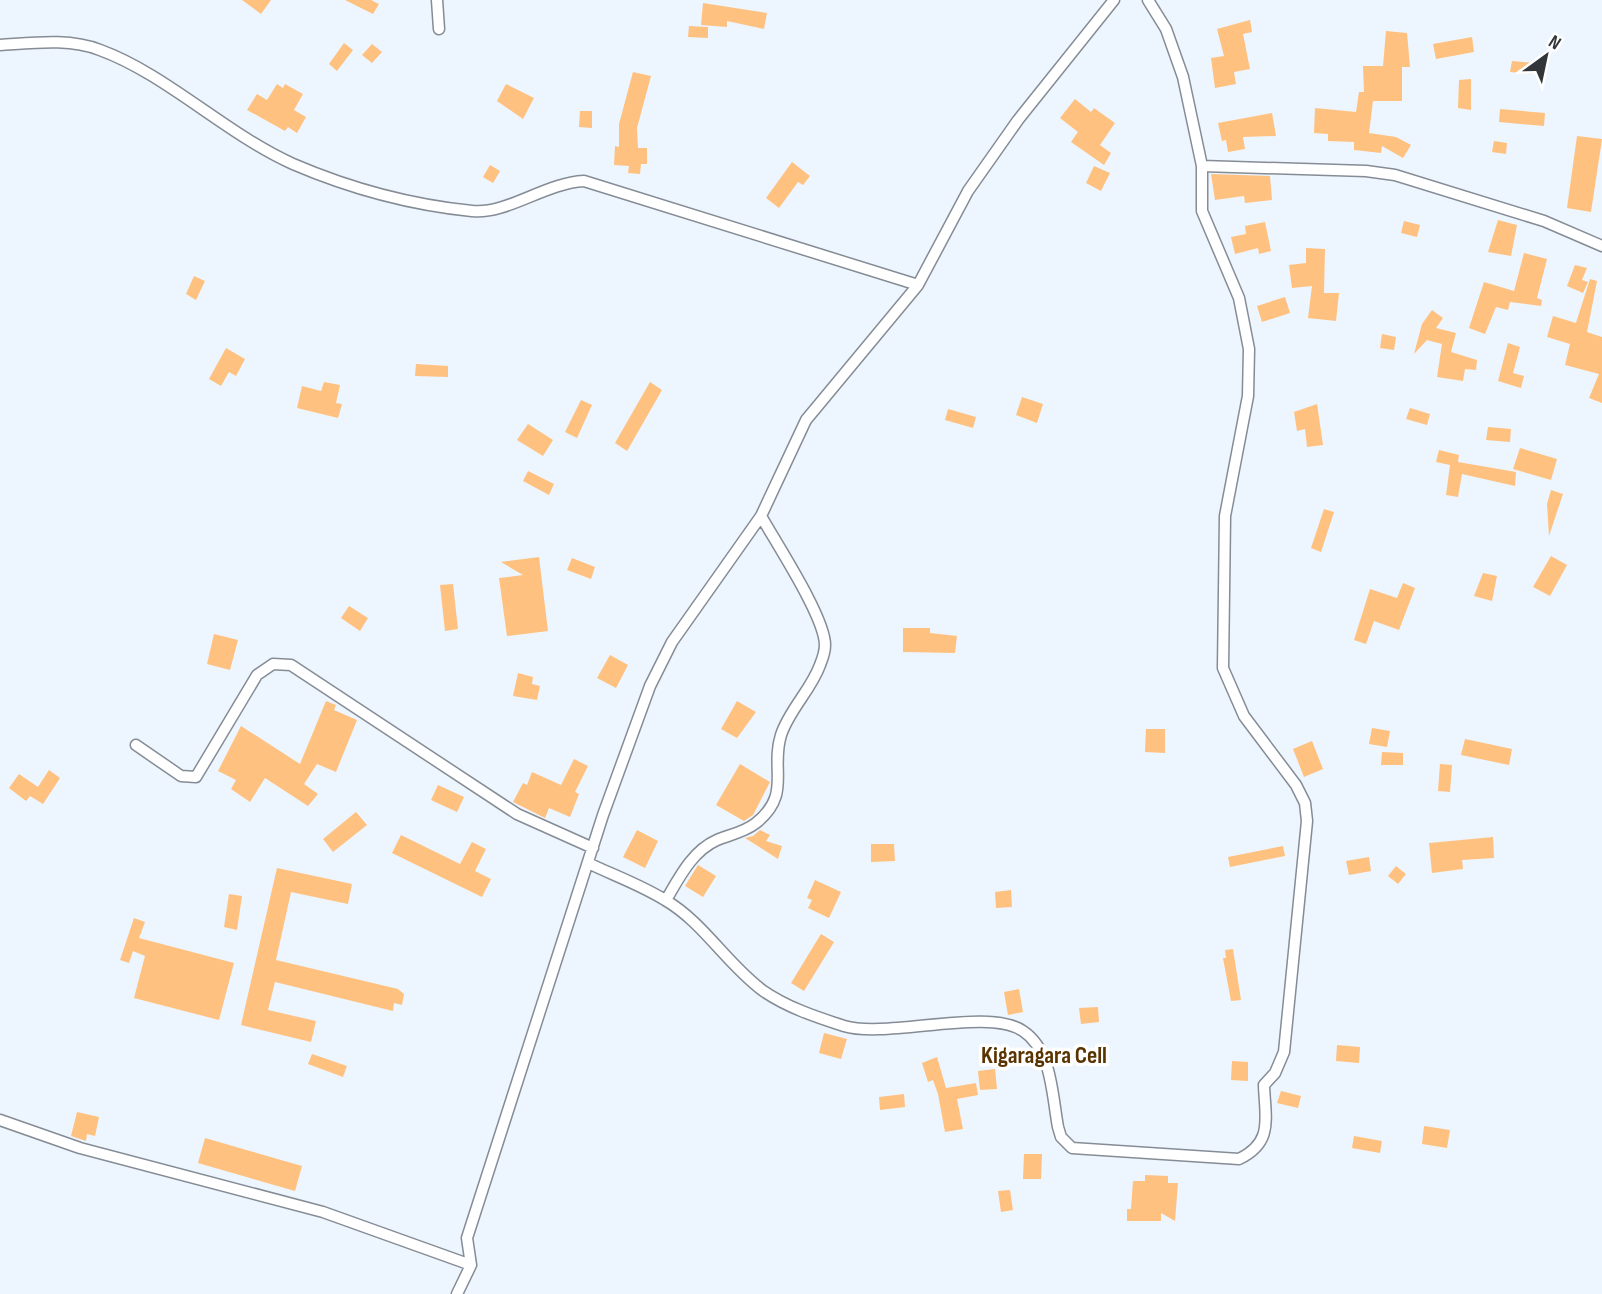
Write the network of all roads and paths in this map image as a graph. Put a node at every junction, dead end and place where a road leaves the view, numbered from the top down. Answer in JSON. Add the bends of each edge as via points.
{"nodes":[{"id":1,"x":437,"y":0,"type":"edge"},
{"id":2,"x":1114,"y":0,"type":"edge"},
{"id":3,"x":1148,"y":0,"type":"edge"},
{"id":4,"x":439,"y":29,"type":"dead end"},
{"id":5,"x":0,"y":45,"type":"edge"},
{"id":6,"x":1202,"y":166,"type":"junction"},
{"id":7,"x":1602,"y":246,"type":"edge"},
{"id":8,"x":918,"y":285,"type":"junction"},
{"id":9,"x":761,"y":516,"type":"junction"},
{"id":10,"x":136,"y":745,"type":"dead end"},
{"id":11,"x":593,"y":848,"type":"junction"},
{"id":12,"x":588,"y":863,"type":"junction"},
{"id":13,"x":666,"y":900,"type":"junction"},
{"id":14,"x":0,"y":1120,"type":"edge"},
{"id":15,"x":471,"y":1265,"type":"junction"},
{"id":16,"x":457,"y":1294,"type":"edge"}],
"edges":[{"from":1,"to":4,"type":"street"},
{"from":2,"to":8,"type":"street","via":[[968,191]]},
{"from":3,"to":6,"type":"street","via":[[1166,29],[1183,77]]},
{"from":5,"to":8,"type":"street","via":[[66,43],[100,50],[292,163],[383,195],[476,212],[499,208],[564,182],[584,181]]},
{"from":6,"to":7,"type":"street","via":[[1395,175],[1544,220]]},
{"from":6,"to":13,"type":"street","via":[[1202,211],[1239,298],[1249,349],[1248,396],[1225,516],[1223,668],[1244,716],[1296,785],[1307,821],[1284,1052],[1264,1084],[1265,1135],[1260,1144],[1239,1159],[1072,1148],[1061,1137],[1043,1052],[1020,1028],[940,1024],[879,1029],[849,1027],[816,1017],[762,990]]},
{"from":8,"to":9,"type":"street","via":[[806,420]]},
{"from":9,"to":11,"type":"street","via":[[672,642],[645,699]]},
{"from":9,"to":13,"type":"street","via":[[818,621],[825,644],[821,663],[782,733],[780,789],[772,805],[755,824],[698,853]]},
{"from":10,"to":11,"type":"street","via":[[181,776],[196,777],[257,674],[273,664],[291,665],[517,814]]},
{"from":11,"to":12,"type":"street"},
{"from":12,"to":13,"type":"street"},
{"from":12,"to":15,"type":"street","via":[[467,1238]]},
{"from":14,"to":15,"type":"street","via":[[80,1148],[323,1212]]},
{"from":15,"to":16,"type":"street"}]}
